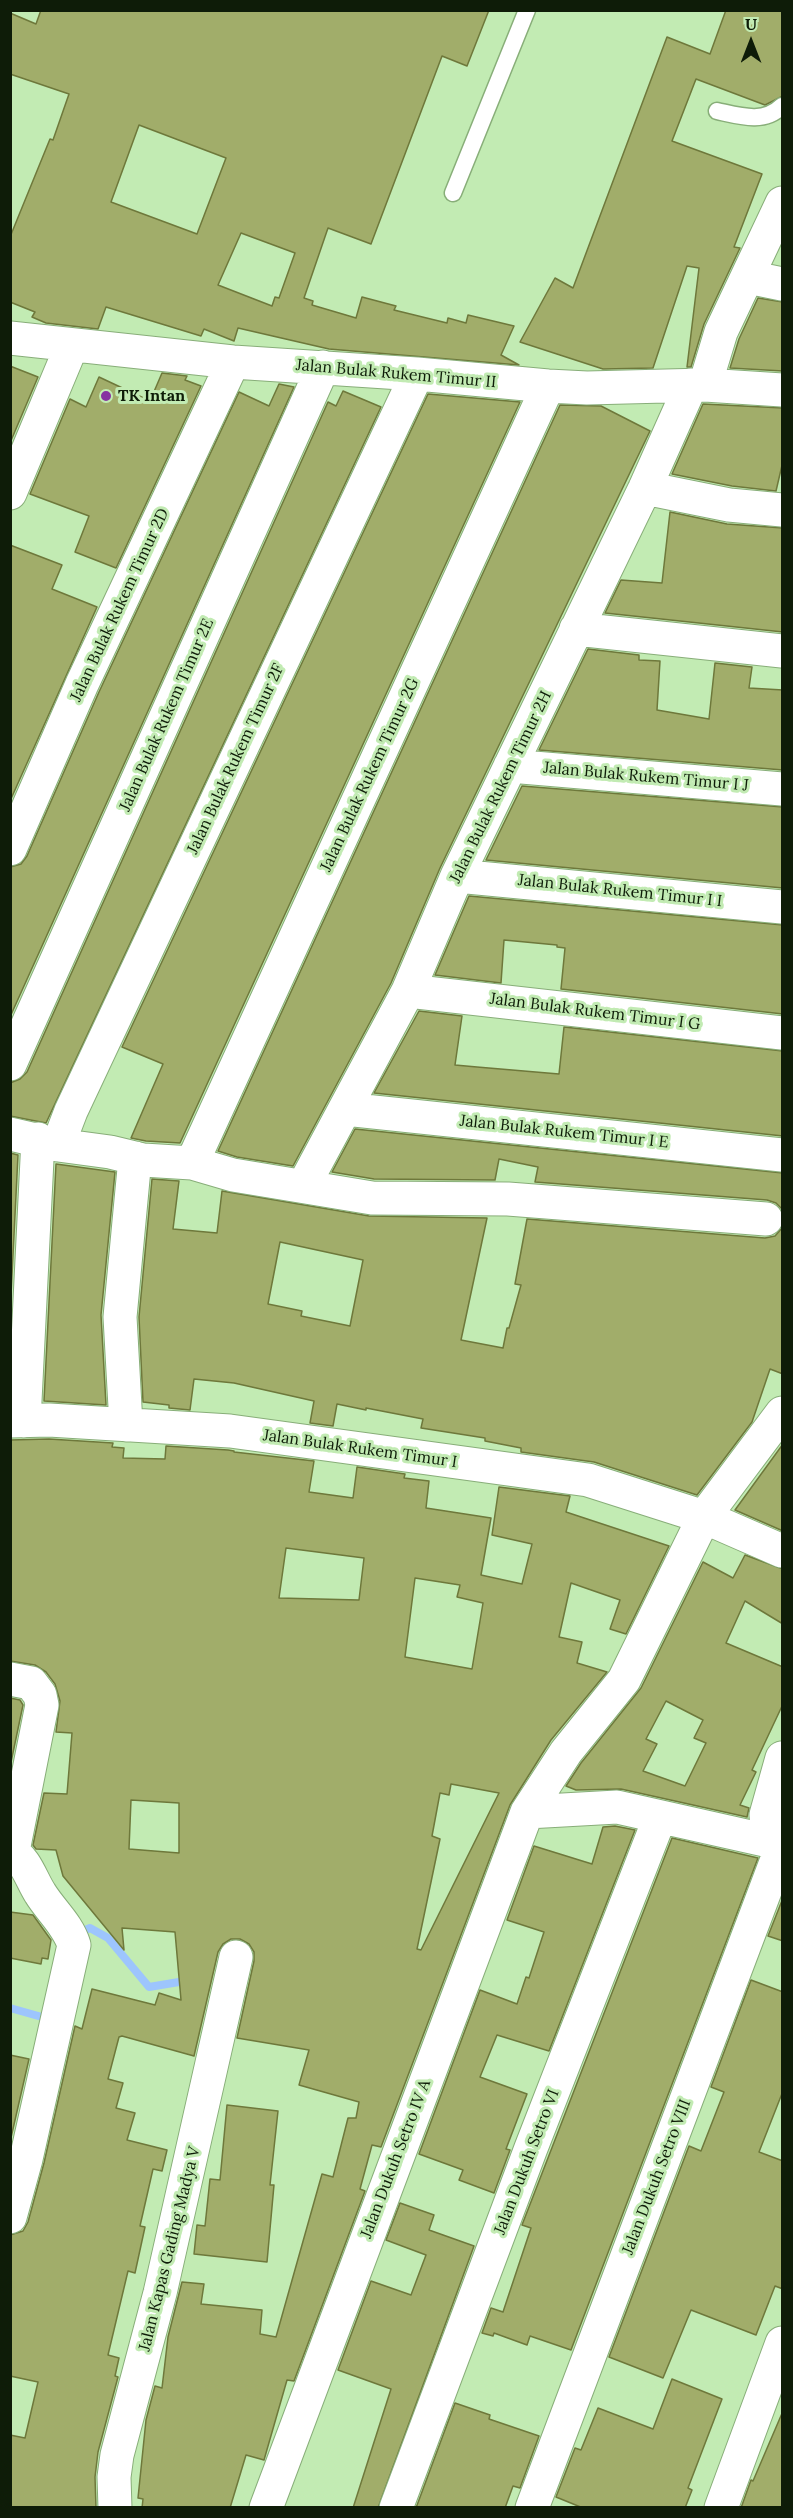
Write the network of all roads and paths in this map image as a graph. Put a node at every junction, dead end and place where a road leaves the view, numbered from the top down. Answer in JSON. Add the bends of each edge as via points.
{"nodes":[{"id":1,"x":527,"y":10,"type":"edge"},
{"id":2,"x":783,"y":106,"type":"edge"},
{"id":3,"x":717,"y":111,"type":"dead end"},
{"id":4,"x":453,"y":193,"type":"dead end"},
{"id":5,"x":783,"y":203,"type":"edge"},
{"id":6,"x":748,"y":276,"type":"junction"},
{"id":7,"x":783,"y":284,"type":"edge"},
{"id":8,"x":10,"y":338,"type":"edge"},
{"id":9,"x":72,"y":345,"type":"junction"},
{"id":10,"x":233,"y":362,"type":"junction"},
{"id":11,"x":323,"y":367,"type":"junction"},
{"id":12,"x":417,"y":374,"type":"junction"},
{"id":13,"x":548,"y":386,"type":"junction"},
{"id":14,"x":698,"y":386,"type":"junction"},
{"id":15,"x":783,"y":390,"type":"edge"},
{"id":16,"x":645,"y":488,"type":"junction"},
{"id":17,"x":10,"y":493,"type":"edge"},
{"id":18,"x":783,"y":510,"type":"edge"},
{"id":19,"x":576,"y":629,"type":"junction"},
{"id":20,"x":783,"y":651,"type":"edge"},
{"id":21,"x":510,"y":766,"type":"junction"},
{"id":22,"x":783,"y":789,"type":"edge"},
{"id":23,"x":10,"y":849,"type":"edge"},
{"id":24,"x":458,"y":876,"type":"junction"},
{"id":25,"x":783,"y":907,"type":"edge"},
{"id":26,"x":408,"y":991,"type":"junction"},
{"id":27,"x":783,"y":1033,"type":"edge"},
{"id":28,"x":10,"y":1064,"type":"edge"},
{"id":29,"x":345,"y":1109,"type":"junction"},
{"id":30,"x":35,"y":1139,"type":"edge"},
{"id":31,"x":783,"y":1155,"type":"edge"},
{"id":32,"x":135,"y":1158,"type":"junction"},
{"id":33,"x":192,"y":1163,"type":"junction"},
{"id":34,"x":304,"y":1185,"type":"junction"},
{"id":35,"x":766,"y":1219,"type":"dead end"},
{"id":36,"x":783,"y":1413,"type":"edge"},
{"id":37,"x":17,"y":1421,"type":"edge"},
{"id":38,"x":126,"y":1425,"type":"junction"},
{"id":39,"x":704,"y":1517,"type":"junction"},
{"id":40,"x":783,"y":1551,"type":"edge"},
{"id":41,"x":10,"y":1679,"type":"edge"},
{"id":42,"x":783,"y":1758,"type":"edge"},
{"id":43,"x":527,"y":1812,"type":"junction"},
{"id":44,"x":660,"y":1817,"type":"junction"},
{"id":45,"x":783,"y":1844,"type":"edge"},
{"id":46,"x":12,"y":1851,"type":"edge"},
{"id":47,"x":236,"y":1957,"type":"dead end"},
{"id":48,"x":10,"y":2217,"type":"edge"},
{"id":49,"x":783,"y":2343,"type":"edge"},
{"id":50,"x":115,"y":2508,"type":"edge"},
{"id":51,"x":266,"y":2508,"type":"edge"},
{"id":52,"x":396,"y":2508,"type":"edge"},
{"id":53,"x":532,"y":2508,"type":"edge"},
{"id":54,"x":721,"y":2508,"type":"edge"}],
"edges":[{"from":1,"to":4,"type":"lane"},
{"from":2,"to":3,"type":"lane","via":[[760,118]]},
{"from":5,"to":6,"type":"street","name":"Jalan Bulak Rukem Timur 2H"},
{"from":6,"to":7,"type":"street"},
{"from":6,"to":14,"type":"street","name":"Jalan Bulak Rukem Timur 2H"},
{"from":8,"to":9,"type":"street","name":"Jalan Bulak Rukem Timur II"},
{"from":9,"to":10,"type":"street","name":"Jalan Bulak Rukem Timur II"},
{"from":9,"to":17,"type":"street"},
{"from":10,"to":11,"type":"street","name":"Jalan Bulak Rukem Timur II"},
{"from":10,"to":23,"type":"street","name":"Jalan Bulak Rukem Timur 2D","via":[[82,684]]},
{"from":11,"to":12,"type":"street","name":"Jalan Bulak Rukem Timur II"},
{"from":11,"to":28,"type":"street","name":"Jalan Bulak Rukem Timur 2E"},
{"from":12,"to":13,"type":"street","name":"Jalan Bulak Rukem Timur II"},
{"from":12,"to":30,"type":"street","name":"Jalan Bulak Rukem Timur 2F","via":[[81,1089]]},
{"from":13,"to":14,"type":"street","name":"Jalan Bulak Rukem Timur II"},
{"from":13,"to":33,"type":"street","name":"Jalan Bulak Rukem Timur 2G"},
{"from":14,"to":15,"type":"street","name":"Jalan Bulak Rukem Timur II"},
{"from":14,"to":16,"type":"street","name":"Jalan Bulak Rukem Timur 2H"},
{"from":16,"to":18,"type":"street","via":[[729,506]]},
{"from":16,"to":19,"type":"street","name":"Jalan Bulak Rukem Timur 2H"},
{"from":19,"to":20,"type":"street"},
{"from":19,"to":21,"type":"street","name":"Jalan Bulak Rukem Timur 2H"},
{"from":21,"to":22,"type":"street","name":"Jalan Bulak Rukem Timur I J"},
{"from":21,"to":24,"type":"street","name":"Jalan Bulak Rukem Timur 2H"},
{"from":24,"to":25,"type":"street","name":"Jalan Bulak Rukem Timur I I"},
{"from":24,"to":26,"type":"street","name":"Jalan Bulak Rukem Timur 2H"},
{"from":26,"to":27,"type":"street","name":"Jalan Bulak Rukem Timur I G"},
{"from":26,"to":29,"type":"street","name":"Jalan Bulak Rukem Timur 2H"},
{"from":29,"to":31,"type":"street","name":"Jalan Bulak Rukem Timur I E"},
{"from":29,"to":34,"type":"street","name":"Jalan Bulak Rukem Timur 2H"},
{"from":30,"to":32,"type":"street"},
{"from":30,"to":37,"type":"street","name":"Jalan Bulak Rukem Timur 2F"},
{"from":32,"to":33,"type":"street"},
{"from":32,"to":38,"type":"street","via":[[120,1317]]},
{"from":33,"to":34,"type":"street","via":[[233,1175]]},
{"from":34,"to":35,"type":"street","via":[[372,1198],[508,1199]]},
{"from":36,"to":39,"type":"street","name":"Jalan Dukuh Setro IV A"},
{"from":37,"to":38,"type":"street","name":"Jalan Bulak Rukem Timur I"},
{"from":38,"to":39,"type":"street","name":"Jalan Bulak Rukem Timur I","via":[[230,1431],[588,1480]]},
{"from":39,"to":40,"type":"street","name":"Jalan Bulak Rukem Timur I"},
{"from":39,"to":43,"type":"street","name":"Jalan Dukuh Setro IV A","via":[[624,1680],[566,1752]]},
{"from":41,"to":46,"type":"street","via":[[31,1683],[42,1705]]},
{"from":42,"to":45,"type":"street","via":[[766,1815],[767,1825]]},
{"from":43,"to":44,"type":"street","via":[[617,1807]]},
{"from":43,"to":51,"type":"street","name":"Jalan Dukuh Setro IV A"},
{"from":44,"to":45,"type":"street"},
{"from":44,"to":52,"type":"street","name":"Jalan Dukuh Setro VI"},
{"from":45,"to":53,"type":"street","name":"Jalan Dukuh Setro VIII"},
{"from":46,"to":48,"type":"street","via":[[24,1863],[74,1945]]},
{"from":47,"to":50,"type":"street","name":"Jalan Kapas Gading Madya V","via":[[160,2293],[117,2455]]},
{"from":49,"to":54,"type":"street"}]}
